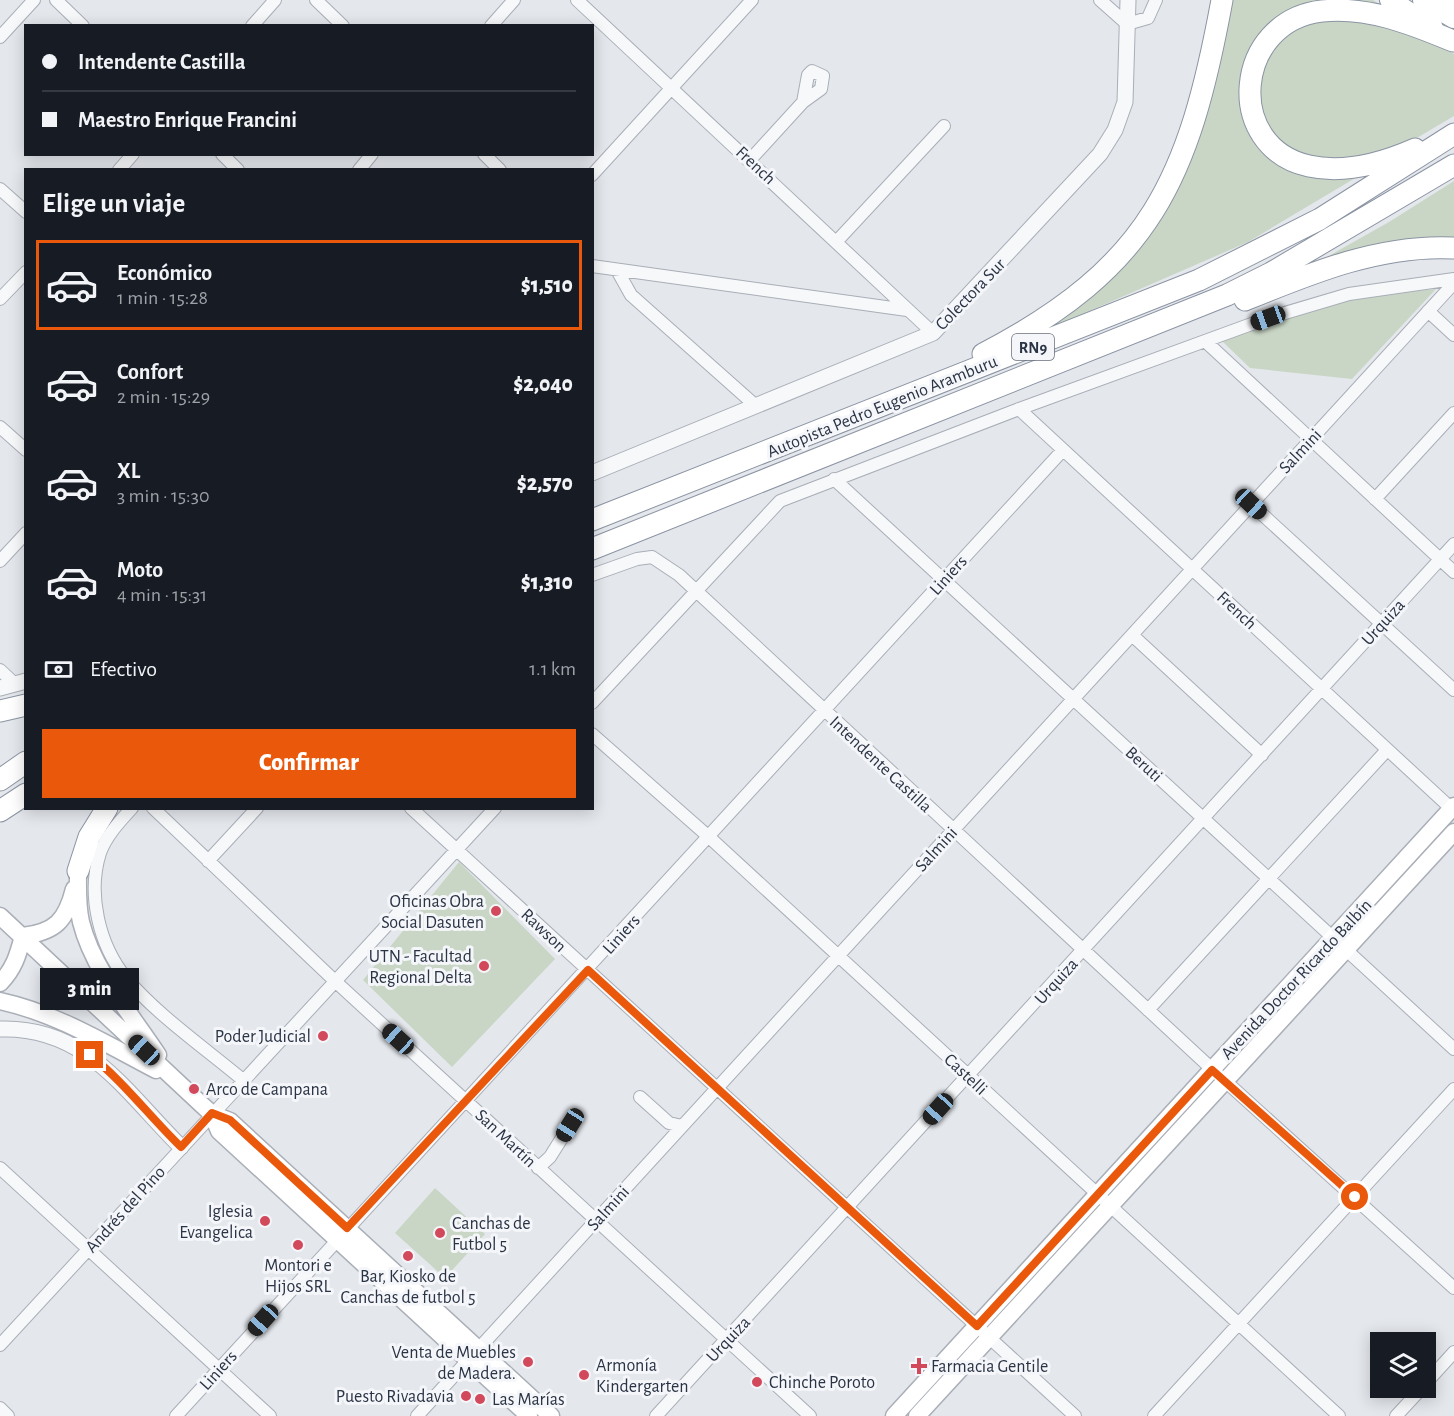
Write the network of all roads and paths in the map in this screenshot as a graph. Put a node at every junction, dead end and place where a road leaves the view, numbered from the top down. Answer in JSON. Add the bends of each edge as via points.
{"nodes":[{"id":1,"x":34,"y":0,"type":"edge"},
{"id":2,"x":56,"y":0,"type":"edge"},
{"id":3,"x":275,"y":0,"type":"edge"},
{"id":4,"x":316,"y":0,"type":"edge"},
{"id":5,"x":514,"y":0,"type":"edge"},
{"id":6,"x":577,"y":0,"type":"edge"},
{"id":7,"x":752,"y":0,"type":"edge"},
{"id":8,"x":1100,"y":0,"type":"edge"},
{"id":9,"x":1128,"y":0,"type":"edge"},
{"id":10,"x":1156,"y":0,"type":"edge"},
{"id":11,"x":1222,"y":0,"type":"edge"},
{"id":12,"x":1390,"y":0,"type":"edge"},
{"id":13,"x":1423,"y":0,"type":"edge"},
{"id":14,"x":1449,"y":0,"type":"edge"},
{"id":15,"x":1454,"y":5,"type":"edge"},
{"id":16,"x":1454,"y":18,"type":"edge"},
{"id":17,"x":81,"y":24,"type":"edge"},
{"id":18,"x":254,"y":24,"type":"edge"},
{"id":19,"x":341,"y":24,"type":"edge"},
{"id":20,"x":492,"y":24,"type":"edge"},
{"id":21,"x":1127,"y":24,"type":"junction"},
{"id":22,"x":0,"y":37,"type":"edge"},
{"id":23,"x":1454,"y":41,"type":"edge"},
{"id":24,"x":672,"y":87,"type":"junction"},
{"id":25,"x":803,"y":102,"type":"dead end"},
{"id":26,"x":944,"y":126,"type":"dead end"},
{"id":27,"x":1454,"y":132,"type":"edge"},
{"id":28,"x":131,"y":156,"type":"edge"},
{"id":29,"x":224,"y":156,"type":"edge"},
{"id":30,"x":370,"y":156,"type":"edge"},
{"id":31,"x":486,"y":156,"type":"edge"},
{"id":32,"x":750,"y":160,"type":"junction"},
{"id":33,"x":1454,"y":165,"type":"edge"},
{"id":34,"x":121,"y":168,"type":"edge"},
{"id":35,"x":236,"y":168,"type":"edge"},
{"id":36,"x":360,"y":168,"type":"edge"},
{"id":37,"x":498,"y":168,"type":"edge"},
{"id":38,"x":594,"y":173,"type":"edge"},
{"id":39,"x":0,"y":189,"type":"edge"},
{"id":40,"x":24,"y":210,"type":"edge"},
{"id":41,"x":837,"y":241,"type":"junction"},
{"id":42,"x":1454,"y":248,"type":"edge"},
{"id":43,"x":594,"y":266,"type":"edge"},
{"id":44,"x":617,"y":270,"type":"junction"},
{"id":45,"x":24,"y":274,"type":"edge"},
{"id":46,"x":1454,"y":281,"type":"edge"},
{"id":47,"x":0,"y":299,"type":"edge"},
{"id":48,"x":907,"y":310,"type":"junction"},
{"id":49,"x":1428,"y":311,"type":"junction"},
{"id":50,"x":1183,"y":314,"type":"junction"},
{"id":51,"x":933,"y":333,"type":"junction"},
{"id":52,"x":1454,"y":335,"type":"edge"},
{"id":53,"x":1205,"y":341,"type":"junction"},
{"id":54,"x":756,"y":406,"type":"junction"},
{"id":55,"x":1019,"y":409,"type":"junction"},
{"id":56,"x":1454,"y":413,"type":"edge"},
{"id":57,"x":850,"y":419,"type":"junction"},
{"id":58,"x":0,"y":427,"type":"edge"},
{"id":59,"x":1311,"y":439,"type":"junction"},
{"id":60,"x":24,"y":448,"type":"edge"},
{"id":61,"x":1063,"y":450,"type":"junction"},
{"id":62,"x":594,"y":472,"type":"edge"},
{"id":63,"x":834,"y":479,"type":"junction"},
{"id":64,"x":1375,"y":499,"type":"junction"},
{"id":65,"x":1251,"y":504,"type":"junction"},
{"id":66,"x":594,"y":519,"type":"edge"},
{"id":67,"x":24,"y":535,"type":"edge"},
{"id":68,"x":1454,"y":544,"type":"edge"},
{"id":69,"x":594,"y":548,"type":"edge"},
{"id":70,"x":1440,"y":559,"type":"junction"},
{"id":71,"x":0,"y":561,"type":"edge"},
{"id":72,"x":1192,"y":569,"type":"junction"},
{"id":73,"x":1454,"y":572,"type":"edge"},
{"id":74,"x":594,"y":574,"type":"edge"},
{"id":75,"x":944,"y":580,"type":"junction"},
{"id":76,"x":695,"y":589,"type":"junction"},
{"id":77,"x":1382,"y":624,"type":"junction"},
{"id":78,"x":1132,"y":634,"type":"junction"},
{"id":79,"x":0,"y":670,"type":"edge"},
{"id":80,"x":21,"y":683,"type":"edge"},
{"id":81,"x":0,"y":688,"type":"edge"},
{"id":82,"x":1322,"y":689,"type":"junction"},
{"id":83,"x":1454,"y":690,"type":"edge"},
{"id":84,"x":1073,"y":699,"type":"junction"},
{"id":85,"x":594,"y":700,"type":"edge"},
{"id":86,"x":24,"y":705,"type":"edge"},
{"id":87,"x":0,"y":711,"type":"edge"},
{"id":88,"x":824,"y":711,"type":"junction"},
{"id":89,"x":594,"y":736,"type":"edge"},
{"id":90,"x":1387,"y":750,"type":"junction"},
{"id":91,"x":1262,"y":755,"type":"junction"},
{"id":92,"x":24,"y":763,"type":"edge"},
{"id":93,"x":0,"y":780,"type":"edge"},
{"id":94,"x":24,"y":795,"type":"edge"},
{"id":95,"x":1453,"y":809,"type":"edge"},
{"id":96,"x":106,"y":810,"type":"edge"},
{"id":97,"x":130,"y":810,"type":"edge"},
{"id":98,"x":155,"y":810,"type":"edge"},
{"id":99,"x":255,"y":810,"type":"edge"},
{"id":100,"x":413,"y":810,"type":"edge"},
{"id":101,"x":493,"y":810,"type":"edge"},
{"id":102,"x":0,"y":811,"type":"edge"},
{"id":103,"x":1203,"y":819,"type":"junction"},
{"id":104,"x":953,"y":830,"type":"junction"},
{"id":105,"x":1454,"y":832,"type":"edge"},
{"id":106,"x":709,"y":837,"type":"junction"},
{"id":107,"x":457,"y":850,"type":"junction"},
{"id":108,"x":208,"y":861,"type":"junction"},
{"id":109,"x":78,"y":871,"type":"junction"},
{"id":110,"x":1269,"y":879,"type":"junction"},
{"id":111,"x":0,"y":916,"type":"edge"},
{"id":112,"x":23,"y":936,"type":"junction"},
{"id":113,"x":1339,"y":944,"type":"junction"},
{"id":114,"x":1083,"y":950,"type":"junction"},
{"id":115,"x":838,"y":956,"type":"junction"},
{"id":116,"x":588,"y":970,"type":"junction"},
{"id":117,"x":336,"y":982,"type":"junction"},
{"id":118,"x":0,"y":983,"type":"edge"},
{"id":119,"x":0,"y":1001,"type":"edge"},
{"id":120,"x":1148,"y":1010,"type":"junction"},
{"id":121,"x":0,"y":1029,"type":"edge"},
{"id":122,"x":1454,"y":1049,"type":"edge"},
{"id":123,"x":1219,"y":1074,"type":"junction"},
{"id":124,"x":969,"y":1076,"type":"junction"},
{"id":125,"x":176,"y":1080,"type":"junction"},
{"id":126,"x":243,"y":1080,"type":"junction"},
{"id":127,"x":717,"y":1088,"type":"junction"},
{"id":128,"x":1454,"y":1089,"type":"edge"},
{"id":129,"x":640,"y":1097,"type":"dead end"},
{"id":130,"x":465,"y":1100,"type":"junction"},
{"id":131,"x":212,"y":1113,"type":"junction"},
{"id":132,"x":570,"y":1125,"type":"dead end"},
{"id":133,"x":682,"y":1126,"type":"junction"},
{"id":134,"x":181,"y":1147,"type":"junction"},
{"id":135,"x":0,"y":1168,"type":"edge"},
{"id":136,"x":538,"y":1168,"type":"junction"},
{"id":137,"x":1355,"y":1197,"type":"junction"},
{"id":138,"x":1104,"y":1200,"type":"junction"},
{"id":139,"x":848,"y":1208,"type":"junction"},
{"id":140,"x":596,"y":1221,"type":"junction"},
{"id":141,"x":342,"y":1234,"type":"junction"},
{"id":142,"x":88,"y":1249,"type":"junction"},
{"id":143,"x":1454,"y":1288,"type":"edge"},
{"id":144,"x":1239,"y":1324,"type":"junction"},
{"id":145,"x":977,"y":1326,"type":"junction"},
{"id":146,"x":990,"y":1338,"type":"junction"},
{"id":147,"x":727,"y":1340,"type":"junction"},
{"id":148,"x":0,"y":1345,"type":"edge"},
{"id":149,"x":1454,"y":1352,"type":"edge"},
{"id":150,"x":473,"y":1355,"type":"junction"},
{"id":151,"x":219,"y":1369,"type":"junction"},
{"id":152,"x":1436,"y":1372,"type":"edge"},
{"id":153,"x":1413,"y":1398,"type":"edge"},
{"id":154,"x":0,"y":1408,"type":"edge"},
{"id":155,"x":9,"y":1416,"type":"edge"},
{"id":156,"x":176,"y":1416,"type":"edge"},
{"id":157,"x":270,"y":1416,"type":"edge"},
{"id":158,"x":417,"y":1416,"type":"edge"},
{"id":159,"x":529,"y":1416,"type":"edge"},
{"id":160,"x":551,"y":1416,"type":"edge"},
{"id":161,"x":656,"y":1416,"type":"edge"},
{"id":162,"x":810,"y":1416,"type":"edge"},
{"id":163,"x":894,"y":1416,"type":"edge"},
{"id":164,"x":917,"y":1416,"type":"edge"},
{"id":165,"x":1074,"y":1416,"type":"edge"},
{"id":166,"x":1154,"y":1416,"type":"edge"},
{"id":167,"x":1339,"y":1416,"type":"edge"},
{"id":168,"x":1396,"y":1416,"type":"edge"}],
"edges":[{"from":1,"to":22,"type":"street"},
{"from":2,"to":17,"type":"street"},
{"from":3,"to":18,"type":"street"},
{"from":4,"to":19,"type":"street"},
{"from":5,"to":20,"type":"street"},
{"from":6,"to":24,"type":"street","name":"French"},
{"from":7,"to":24,"type":"street"},
{"from":8,"to":21,"type":"street"},
{"from":9,"to":21,"type":"street","name":"Colectora Sur"},
{"from":10,"to":21,"type":"street","via":[[1148,18]]},
{"from":11,"to":57,"type":"highway","via":[[1203,92],[1182,158],[1170,184],[1126,251],[1084,291],[1039,323]]},
{"from":12,"to":23,"type":"highway"},
{"from":13,"to":16,"type":"highway"},
{"from":14,"to":15,"type":"highway"},
{"from":21,"to":51,"type":"street","name":"Colectora Sur","via":[[1125,102],[1115,130],[1100,154]]},
{"from":23,"to":27,"type":"highway","via":[[1376,14],[1339,10],[1308,14],[1283,25],[1264,44],[1252,68],[1249,90],[1254,117],[1265,137],[1289,158],[1309,166],[1337,169],[1378,162]]},
{"from":24,"to":32,"type":"street","name":"French"},
{"from":24,"to":38,"type":"street"},
{"from":25,"to":32,"type":"street"},
{"from":26,"to":41,"type":"street"},
{"from":27,"to":57,"type":"highway","name":"Autopista Pedro Eugenio Aramburu","number":"RN9","via":[[1351,201],[1235,264]]},
{"from":28,"to":34,"type":"street"},
{"from":29,"to":35,"type":"street"},
{"from":30,"to":36,"type":"street"},
{"from":31,"to":37,"type":"street"},
{"from":32,"to":41,"type":"street","name":"French"},
{"from":33,"to":50,"type":"highway","name":"Autopista Pedro Eugenio Aramburu","number":"RN9","via":[[1271,273]]},
{"from":39,"to":40,"type":"street"},
{"from":41,"to":48,"type":"street","name":"French"},
{"from":42,"to":50,"type":"highway","via":[[1404,250],[1365,258],[1324,268],[1242,302]]},
{"from":43,"to":44,"type":"street"},
{"from":44,"to":48,"type":"street"},
{"from":44,"to":54,"type":"street","via":[[631,296]]},
{"from":45,"to":47,"type":"street"},
{"from":46,"to":49,"type":"street","name":"Salmini"},
{"from":46,"to":53,"type":"street","via":[[1348,294]]},
{"from":48,"to":51,"type":"street","name":"French"},
{"from":49,"to":52,"type":"street"},
{"from":49,"to":59,"type":"street","name":"Salmini"},
{"from":50,"to":69,"type":"highway","name":"Autopista Pedro Eugenio Aramburu","number":"RN9"},
{"from":51,"to":54,"type":"street","name":"Colectora Sur"},
{"from":53,"to":55,"type":"street"},
{"from":53,"to":59,"type":"street"},
{"from":54,"to":62,"type":"street","name":"Colectora Sur"},
{"from":55,"to":61,"type":"street","name":"French"},
{"from":55,"to":63,"type":"street"},
{"from":56,"to":64,"type":"street"},
{"from":57,"to":66,"type":"highway","name":"Autopista Pedro Eugenio Aramburu","number":"RN9"},
{"from":58,"to":60,"type":"street"},
{"from":59,"to":64,"type":"street"},
{"from":59,"to":65,"type":"street","name":"Salmini"},
{"from":61,"to":72,"type":"street","name":"French"},
{"from":61,"to":75,"type":"street","name":"Liniers"},
{"from":63,"to":75,"type":"street","name":"Beruti"},
{"from":63,"to":76,"type":"street","via":[[780,501]]},
{"from":64,"to":70,"type":"street"},
{"from":65,"to":72,"type":"street","name":"Salmini"},
{"from":65,"to":77,"type":"street"},
{"from":67,"to":71,"type":"street"},
{"from":68,"to":70,"type":"street","name":"Urquiza"},
{"from":70,"to":73,"type":"street"},
{"from":70,"to":77,"type":"street","name":"Urquiza"},
{"from":72,"to":78,"type":"street","name":"Salmini"},
{"from":72,"to":82,"type":"street","name":"French"},
{"from":74,"to":76,"type":"street","name":"Intendente Castilla","via":[[652,557]]},
{"from":75,"to":84,"type":"street","name":"Beruti"},
{"from":75,"to":88,"type":"street","name":"Liniers"},
{"from":76,"to":85,"type":"street"},
{"from":76,"to":88,"type":"street","name":"Intendente Castilla"},
{"from":77,"to":82,"type":"street","name":"Urquiza"},
{"from":77,"to":83,"type":"street"},
{"from":78,"to":84,"type":"street","name":"Salmini"},
{"from":78,"to":91,"type":"street"},
{"from":79,"to":80,"type":"street"},
{"from":80,"to":81,"type":"street"},
{"from":82,"to":90,"type":"street","name":"French"},
{"from":82,"to":91,"type":"street","name":"Urquiza"},
{"from":84,"to":103,"type":"street","name":"Beruti"},
{"from":84,"to":104,"type":"street","name":"Salmini"},
{"from":86,"to":87,"type":"highway"},
{"from":88,"to":104,"type":"street","name":"Intendente Castilla"},
{"from":88,"to":106,"type":"street","name":"Liniers"},
{"from":89,"to":106,"type":"street","name":"Castelli"},
{"from":90,"to":95,"type":"street","name":"French"},
{"from":90,"to":110,"type":"street"},
{"from":91,"to":103,"type":"street","name":"Urquiza"},
{"from":92,"to":93,"type":"highway"},
{"from":94,"to":102,"type":"highway"},
{"from":95,"to":113,"type":"main road","name":"Avenida Doctor Ricardo Balbín"},
{"from":96,"to":109,"type":"highway","via":[[89,837]]},
{"from":97,"to":126,"type":"street","via":[[110,833],[96,872],[95,893],[105,940],[113,959],[136,989]]},
{"from":98,"to":108,"type":"street","name":"San Martín"},
{"from":99,"to":108,"type":"street"},
{"from":100,"to":107,"type":"street","name":"Rawson"},
{"from":101,"to":107,"type":"street","name":"Andrés del Pino"},
{"from":103,"to":110,"type":"street","name":"Beruti"},
{"from":103,"to":114,"type":"street","name":"Urquiza"},
{"from":104,"to":114,"type":"street","name":"Intendente Castilla"},
{"from":104,"to":115,"type":"street","name":"Salmini"},
{"from":105,"to":113,"type":"main road","name":"Avenida Doctor Ricardo Balbín"},
{"from":106,"to":115,"type":"street","name":"Castelli"},
{"from":106,"to":116,"type":"street","name":"Liniers"},
{"from":107,"to":116,"type":"street","name":"Rawson"},
{"from":107,"to":117,"type":"street","name":"Andrés del Pino"},
{"from":108,"to":117,"type":"street","name":"San Martín"},
{"from":109,"to":112,"type":"main road","via":[[63,917],[43,933]]},
{"from":109,"to":125,"type":"main road","via":[[81,920],[92,952]]},
{"from":110,"to":113,"type":"street","name":"Beruti"},
{"from":110,"to":120,"type":"street"},
{"from":111,"to":112,"type":"main road"},
{"from":112,"to":118,"type":"main road","via":[[14,966]]},
{"from":112,"to":125,"type":"main road"},
{"from":113,"to":122,"type":"street","name":"Beruti"},
{"from":113,"to":123,"type":"main road","name":"Avenida Doctor Ricardo Balbín"},
{"from":114,"to":120,"type":"street","name":"Intendente Castilla"},
{"from":114,"to":124,"type":"street","name":"Urquiza"},
{"from":115,"to":124,"type":"street","name":"Castelli"},
{"from":115,"to":127,"type":"street","name":"Salmini"},
{"from":116,"to":127,"type":"street","name":"Rawson"},
{"from":116,"to":130,"type":"street","name":"Liniers"},
{"from":117,"to":126,"type":"street","name":"Andrés del Pino"},
{"from":117,"to":130,"type":"street","name":"San Martín"},
{"from":119,"to":125,"type":"main road","via":[[75,1027]]},
{"from":120,"to":123,"type":"street","name":"Intendente Castilla"},
{"from":121,"to":134,"type":"street","via":[[51,1035],[90,1055]]},
{"from":123,"to":137,"type":"street","name":"Intendente Castilla"},
{"from":123,"to":138,"type":"main road","name":"Avenida Doctor Ricardo Balbín"},
{"from":124,"to":138,"type":"street","name":"Castelli"},
{"from":124,"to":139,"type":"street","name":"Urquiza"},
{"from":125,"to":131,"type":"main road"},
{"from":126,"to":131,"type":"street","name":"Andrés del Pino"},
{"from":127,"to":133,"type":"street","name":"Salmini"},
{"from":127,"to":139,"type":"street","name":"Rawson"},
{"from":128,"to":137,"type":"street"},
{"from":129,"to":133,"type":"street","via":[[669,1123]]},
{"from":130,"to":136,"type":"street","name":"San Martín"},
{"from":130,"to":141,"type":"street","name":"Liniers"},
{"from":131,"to":134,"type":"street","name":"Andrés del Pino"},
{"from":131,"to":141,"type":"main road","via":[[230,1120]]},
{"from":132,"to":136,"type":"street","via":[[550,1157]]},
{"from":133,"to":140,"type":"street","name":"Salmini"},
{"from":134,"to":142,"type":"street","name":"Andrés del Pino"},
{"from":135,"to":142,"type":"street"},
{"from":136,"to":140,"type":"street","name":"San Martín"},
{"from":137,"to":143,"type":"street","name":"Intendente Castilla"},
{"from":137,"to":144,"type":"street"},
{"from":138,"to":144,"type":"street","name":"Castelli"},
{"from":138,"to":145,"type":"main road","name":"Avenida Doctor Ricardo Balbín"},
{"from":138,"to":146,"type":"main road","name":"Avenida Doctor Ricardo Balbín"},
{"from":139,"to":145,"type":"street","name":"Rawson"},
{"from":139,"to":147,"type":"street","name":"Urquiza"},
{"from":140,"to":147,"type":"street","name":"San Martín"},
{"from":140,"to":150,"type":"street","name":"Salmini"},
{"from":141,"to":150,"type":"main road"},
{"from":141,"to":151,"type":"street","name":"Liniers"},
{"from":142,"to":148,"type":"street","name":"Andrés del Pino"},
{"from":142,"to":151,"type":"street"},
{"from":144,"to":166,"type":"street"},
{"from":144,"to":167,"type":"street","name":"Castelli"},
{"from":145,"to":146,"type":"street","name":"Rawson"},
{"from":145,"to":163,"type":"main road","name":"Avenida Doctor Ricardo Balbín"},
{"from":146,"to":164,"type":"main road","name":"Avenida Doctor Ricardo Balbín"},
{"from":146,"to":165,"type":"street","name":"Rawson"},
{"from":147,"to":161,"type":"street","name":"Urquiza"},
{"from":147,"to":162,"type":"street","name":"San Martín"},
{"from":149,"to":152,"type":"street"},
{"from":150,"to":158,"type":"street","name":"Salmini"},
{"from":150,"to":159,"type":"main road"},
{"from":150,"to":160,"type":"main road"},
{"from":151,"to":156,"type":"street","name":"Liniers"},
{"from":151,"to":157,"type":"street"},
{"from":153,"to":168,"type":"street"},
{"from":154,"to":155,"type":"street"}]}
